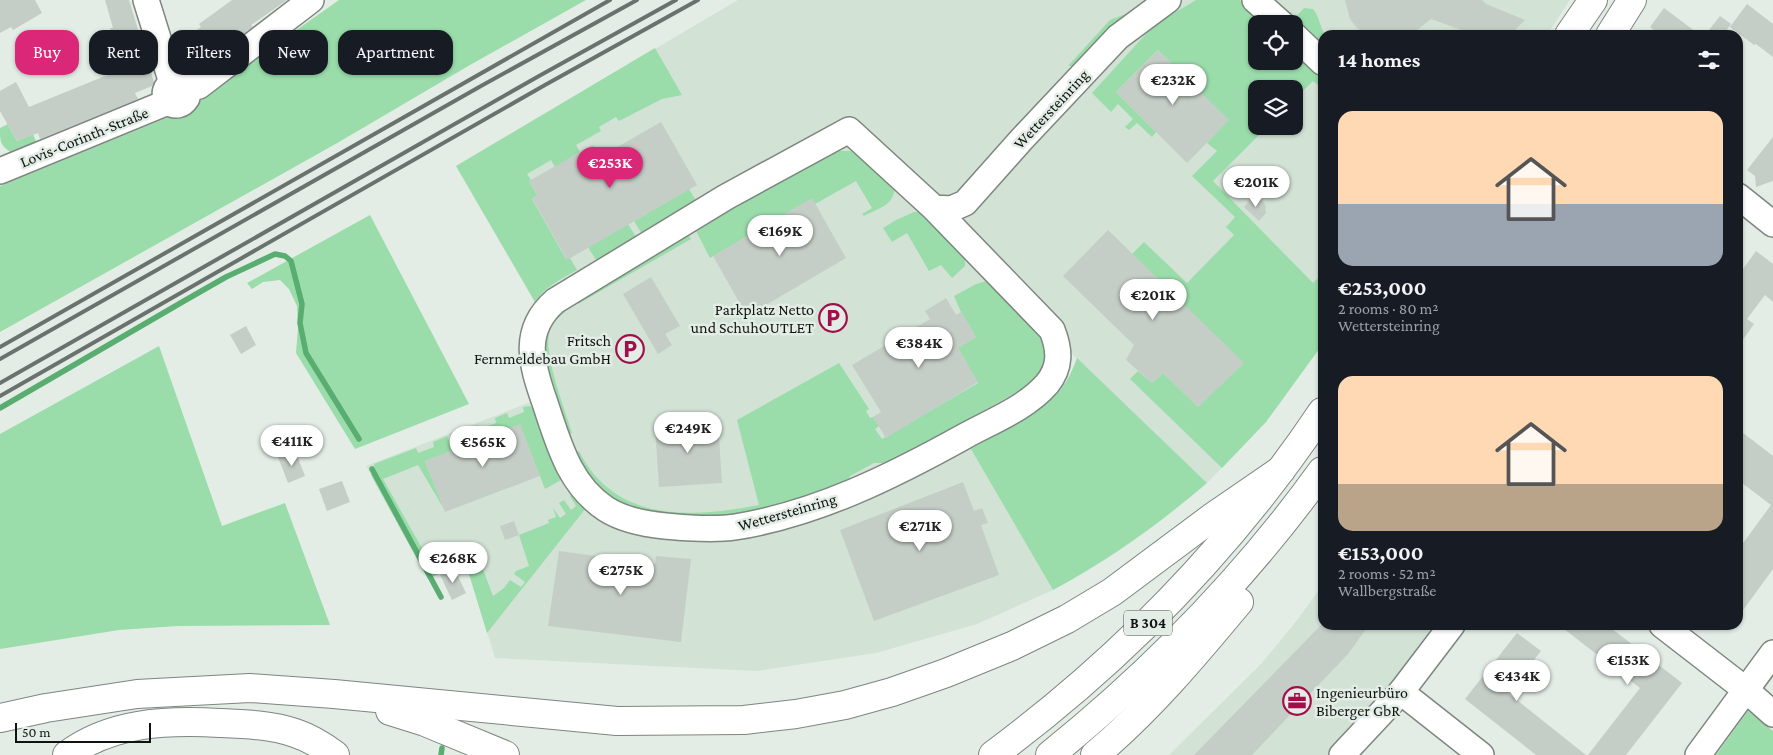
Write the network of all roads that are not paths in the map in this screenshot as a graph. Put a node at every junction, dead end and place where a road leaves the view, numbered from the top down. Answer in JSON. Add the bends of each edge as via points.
{"nodes":[{"id":1,"x":146,"y":0,"type":"edge"},
{"id":2,"x":312,"y":0,"type":"edge"},
{"id":3,"x":1168,"y":0,"type":"edge"},
{"id":4,"x":1256,"y":0,"type":"edge"},
{"id":5,"x":1593,"y":0,"type":"edge"},
{"id":6,"x":1632,"y":0,"type":"edge"},
{"id":7,"x":1272,"y":15,"type":"edge"},
{"id":8,"x":1572,"y":30,"type":"edge"},
{"id":9,"x":1613,"y":30,"type":"edge"},
{"id":10,"x":1303,"y":44,"type":"edge"},
{"id":11,"x":1318,"y":58,"type":"edge"},
{"id":12,"x":176,"y":91,"type":"junction"},
{"id":13,"x":2,"y":166,"type":"edge"},
{"id":14,"x":1743,"y":200,"type":"edge"},
{"id":15,"x":934,"y":208,"type":"junction"},
{"id":16,"x":1773,"y":224,"type":"edge"},
{"id":17,"x":1318,"y":418,"type":"edge"},
{"id":18,"x":1281,"y":470,"type":"junction"},
{"id":19,"x":1318,"y":477,"type":"edge"},
{"id":20,"x":1294,"y":510,"type":"junction"},
{"id":21,"x":1448,"y":630,"type":"edge"},
{"id":22,"x":1668,"y":630,"type":"edge"},
{"id":23,"x":1773,"y":653,"type":"edge"},
{"id":24,"x":1746,"y":690,"type":"junction"},
{"id":25,"x":1401,"y":692,"type":"junction"},
{"id":26,"x":334,"y":694,"type":"junction"},
{"id":27,"x":1773,"y":714,"type":"edge"},
{"id":28,"x":0,"y":718,"type":"edge"},
{"id":29,"x":67,"y":755,"type":"edge"},
{"id":30,"x":335,"y":755,"type":"edge"},
{"id":31,"x":505,"y":755,"type":"edge"},
{"id":32,"x":993,"y":755,"type":"edge"},
{"id":33,"x":1050,"y":755,"type":"edge"},
{"id":34,"x":1095,"y":755,"type":"edge"},
{"id":35,"x":1342,"y":755,"type":"edge"},
{"id":36,"x":1481,"y":755,"type":"edge"},
{"id":37,"x":1698,"y":755,"type":"edge"}],
"edges":[{"from":1,"to":12,"type":"street"},
{"from":2,"to":12,"type":"street","name":"Lovis-Corinth-Straße","via":[[199,86]]},
{"from":3,"to":15,"type":"street","name":"Wettersteinring","via":[[1118,37],[1022,138],[966,203],[951,209]]},
{"from":4,"to":7,"type":"street"},
{"from":5,"to":8,"type":"main road"},
{"from":6,"to":9,"type":"main road"},
{"from":10,"to":11,"type":"street"},
{"from":12,"to":13,"type":"street","name":"Lovis-Corinth-Straße"},
{"from":14,"to":16,"type":"street"},
{"from":15,"to":15,"type":"street","name":"Wettersteinring","via":[[849,130],[726,196],[564,294],[544,310],[536,324],[532,353],[563,456],[576,481],[607,510],[624,518],[677,528],[734,528],[839,498],[870,485],[1026,402],[1047,384],[1057,368],[1058,344],[1052,330]]},
{"from":17,"to":18,"type":"main road","number":"B 304"},
{"from":18,"to":26,"type":"main road","via":[[1112,592],[1067,618],[954,670],[845,705],[744,720],[617,721]]},
{"from":18,"to":32,"type":"main road","number":"B 304","via":[[1165,607],[1098,670]]},
{"from":19,"to":20,"type":"main road","number":"B 304"},
{"from":20,"to":33,"type":"main road","number":"B 304","via":[[1180,640]]},
{"from":20,"to":34,"type":"main road","via":[[1267,569],[1153,701]]},
{"from":21,"to":25,"type":"street"},
{"from":22,"to":24,"type":"street"},
{"from":23,"to":24,"type":"street"},
{"from":24,"to":27,"type":"street"},
{"from":24,"to":37,"type":"street"},
{"from":25,"to":35,"type":"street"},
{"from":25,"to":36,"type":"street"},
{"from":26,"to":28,"type":"main road","via":[[250,688],[137,694]]},
{"from":26,"to":31,"type":"main road","via":[[425,722]]},
{"from":29,"to":30,"type":"main road","via":[[98,736],[126,728],[188,721],[250,724],[294,733],[318,743]]}]}
